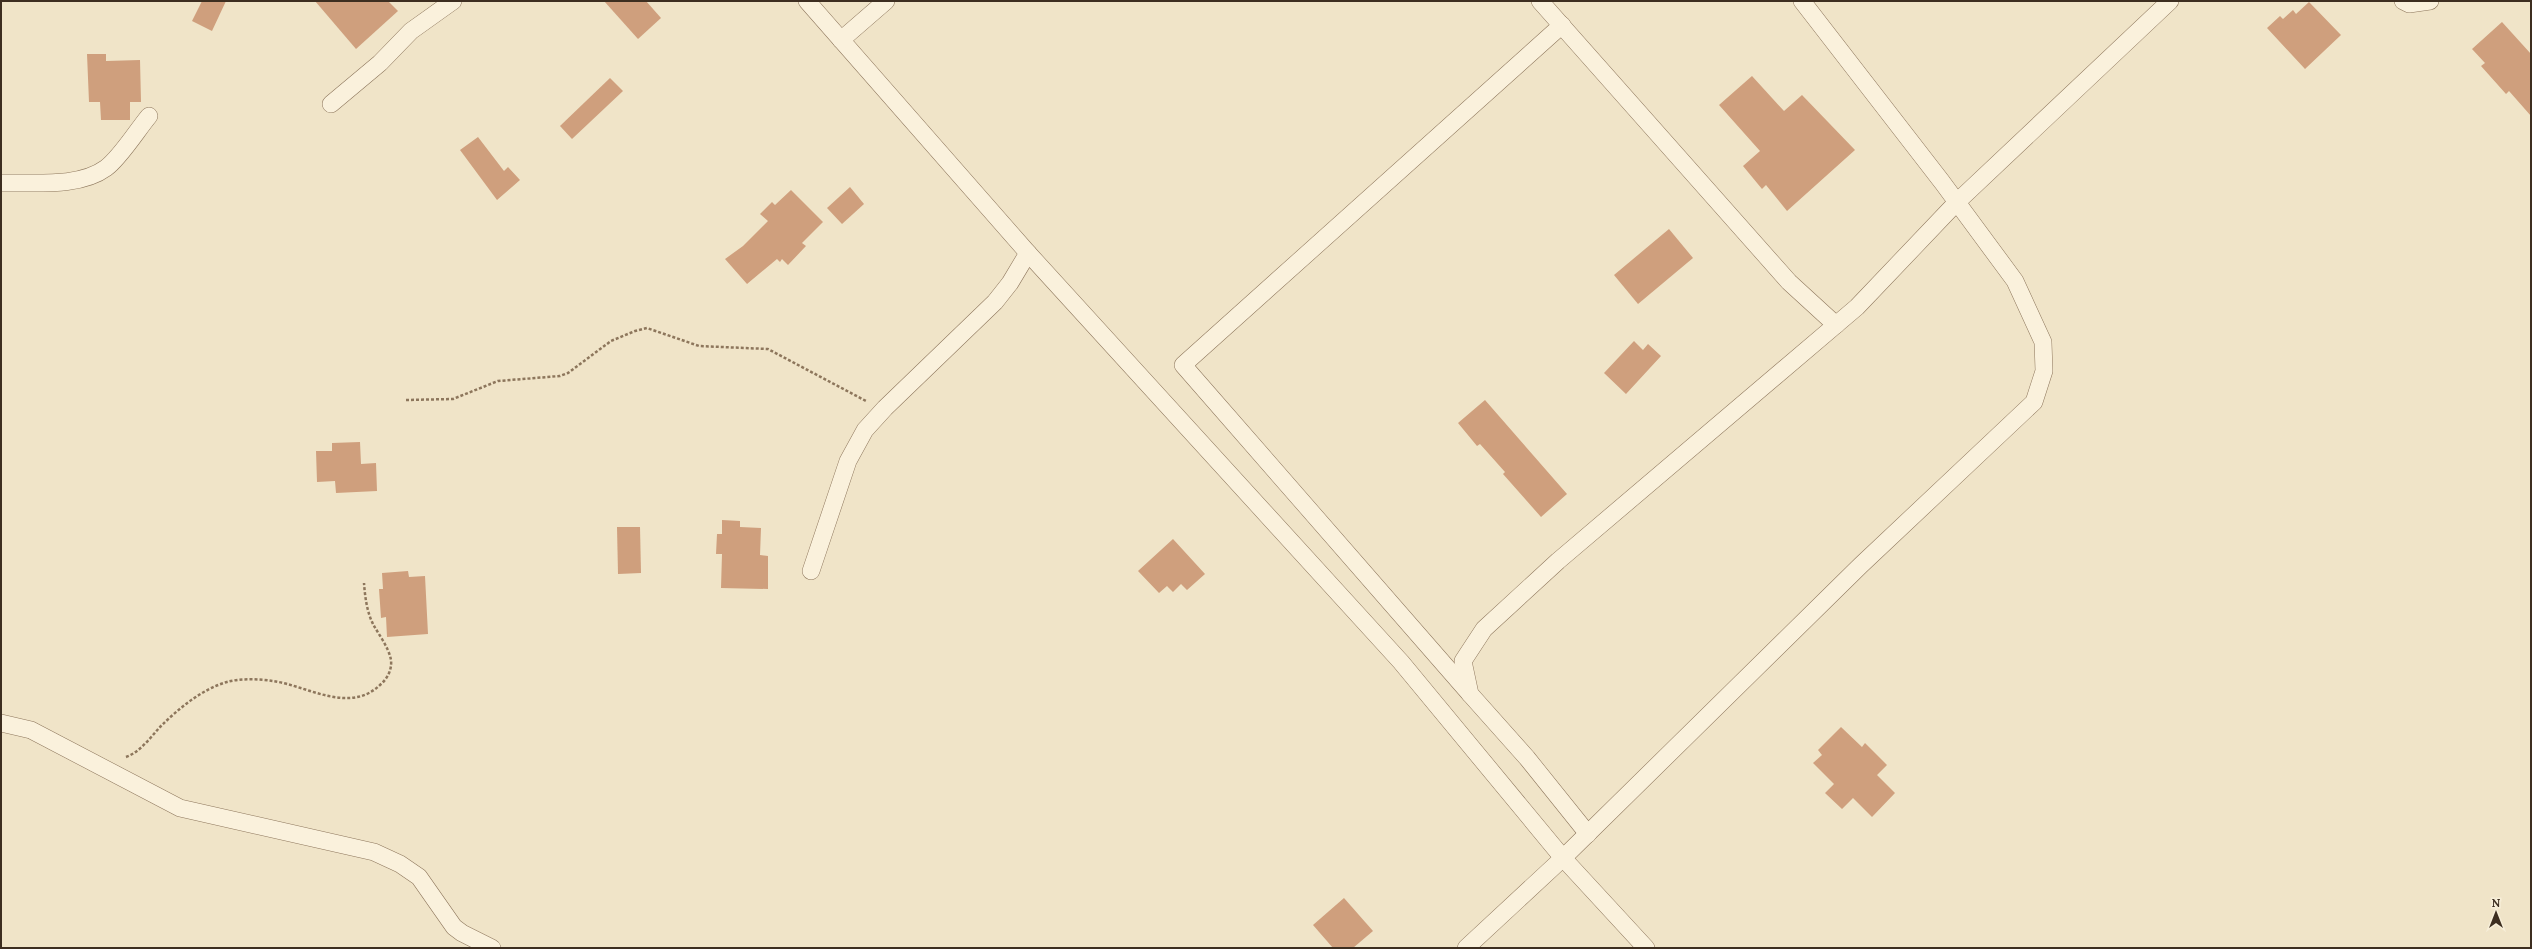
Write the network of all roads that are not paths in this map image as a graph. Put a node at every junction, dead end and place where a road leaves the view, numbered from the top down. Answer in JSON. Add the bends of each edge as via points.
{"nodes":[{"id":1,"x":453,"y":1,"type":"edge"},
{"id":2,"x":808,"y":1,"type":"edge"},
{"id":3,"x":886,"y":1,"type":"edge"},
{"id":4,"x":1540,"y":1,"type":"edge"},
{"id":5,"x":1802,"y":1,"type":"edge"},
{"id":6,"x":2170,"y":1,"type":"edge"},
{"id":7,"x":2403,"y":1,"type":"edge"},
{"id":8,"x":2430,"y":1,"type":"edge"},
{"id":9,"x":1562,"y":25,"type":"junction"},
{"id":10,"x":842,"y":40,"type":"junction"},
{"id":11,"x":331,"y":104,"type":"dead end"},
{"id":12,"x":149,"y":116,"type":"dead end"},
{"id":13,"x":1,"y":183,"type":"edge"},
{"id":14,"x":1957,"y":202,"type":"junction"},
{"id":15,"x":1028,"y":253,"type":"junction"},
{"id":16,"x":1836,"y":325,"type":"junction"},
{"id":17,"x":811,"y":571,"type":"dead end"},
{"id":18,"x":1470,"y":694,"type":"junction"},
{"id":19,"x":1,"y":723,"type":"edge"},
{"id":20,"x":1588,"y":834,"type":"junction"},
{"id":21,"x":1563,"y":858,"type":"junction"},
{"id":22,"x":492,"y":948,"type":"edge"},
{"id":23,"x":1466,"y":948,"type":"edge"},
{"id":24,"x":1646,"y":948,"type":"edge"}],
"edges":[{"from":1,"to":11,"type":"street","via":[[411,31],[380,63]]},
{"from":2,"to":10,"type":"street"},
{"from":3,"to":10,"type":"street"},
{"from":4,"to":9,"type":"street"},
{"from":5,"to":14,"type":"street"},
{"from":6,"to":14,"type":"street"},
{"from":7,"to":8,"type":"street","via":[[2409,4]]},
{"from":9,"to":16,"type":"street","via":[[1789,282]]},
{"from":9,"to":18,"type":"street","via":[[1183,364]]},
{"from":10,"to":15,"type":"street"},
{"from":12,"to":13,"type":"street","via":[[108,167],[94,175],[70,180]]},
{"from":14,"to":16,"type":"street","via":[[1857,307]]},
{"from":14,"to":20,"type":"street","via":[[2015,281],[2043,342],[2044,371],[2034,402],[1861,564]]},
{"from":15,"to":17,"type":"street","via":[[995,302],[865,430],[848,461]]},
{"from":15,"to":21,"type":"street","via":[[1401,662]]},
{"from":16,"to":18,"type":"street","via":[[1558,561],[1484,629],[1463,661]]},
{"from":18,"to":20,"type":"street","via":[[1528,758]]},
{"from":19,"to":22,"type":"street","via":[[31,730],[169,803],[194,812],[257,824],[374,852],[389,858],[419,877],[454,927]]},
{"from":20,"to":21,"type":"street"},
{"from":21,"to":23,"type":"street"},
{"from":21,"to":24,"type":"street"}]}
